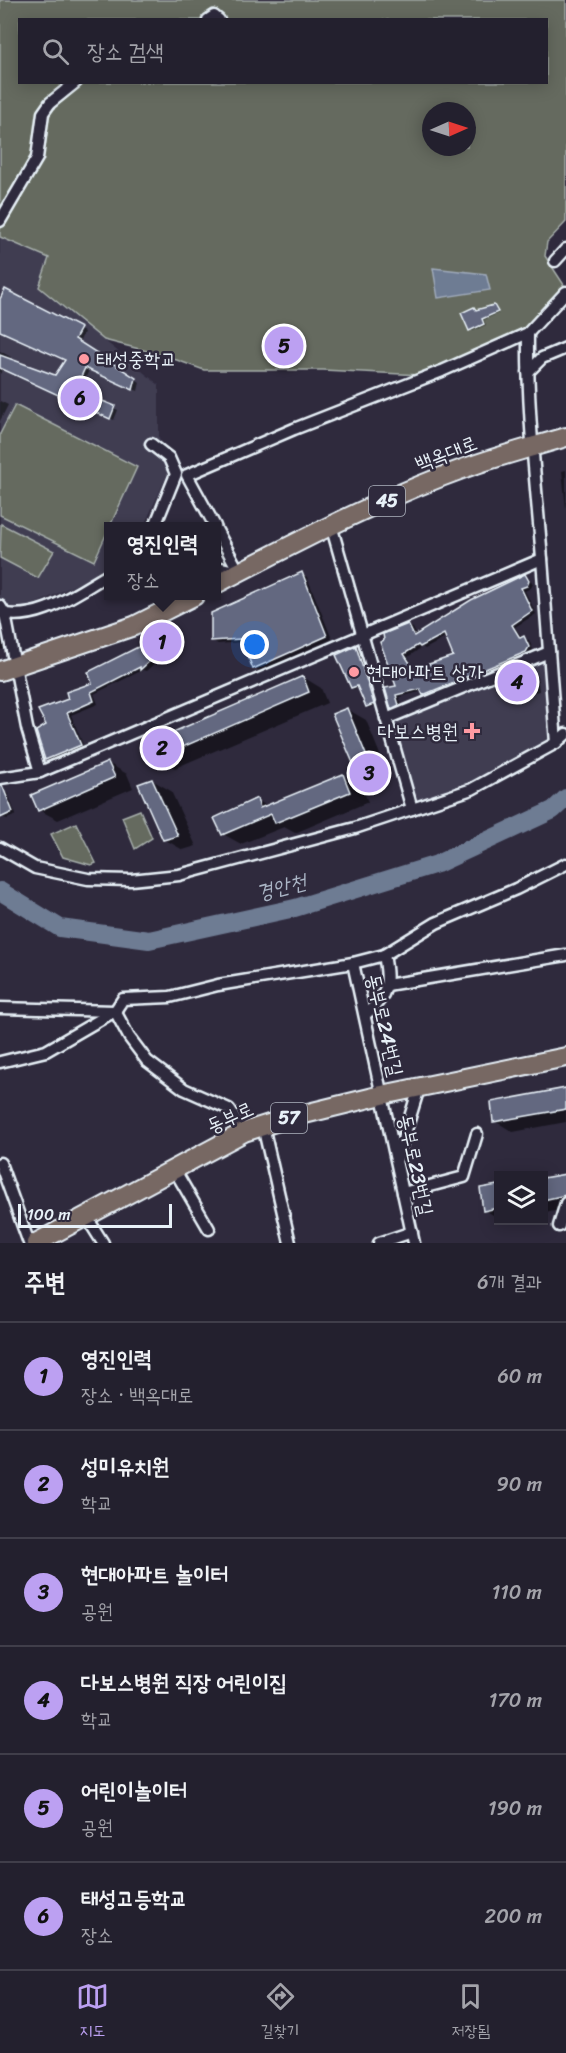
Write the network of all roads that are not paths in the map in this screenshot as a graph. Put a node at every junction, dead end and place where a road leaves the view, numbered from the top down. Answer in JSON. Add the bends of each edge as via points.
{"nodes":[{"id":1,"x":74,"y":84,"type":"edge"},
{"id":2,"x":0,"y":221,"type":"edge"},
{"id":3,"x":566,"y":249,"type":"edge"},
{"id":4,"x":555,"y":261,"type":"dead end"},
{"id":5,"x":566,"y":292,"type":"edge"},
{"id":6,"x":528,"y":333,"type":"junction"},
{"id":7,"x":566,"y":348,"type":"edge"},
{"id":8,"x":528,"y":372,"type":"junction"},
{"id":9,"x":566,"y":437,"type":"edge"},
{"id":10,"x":151,"y":444,"type":"dead end"},
{"id":11,"x":532,"y":447,"type":"junction"},
{"id":12,"x":157,"y":522,"type":"edge"},
{"id":13,"x":212,"y":522,"type":"edge"},
{"id":14,"x":331,"y":525,"type":"junction"},
{"id":15,"x":221,"y":539,"type":"edge"},
{"id":16,"x":542,"y":559,"type":"junction"},
{"id":17,"x":221,"y":568,"type":"edge"},
{"id":18,"x":239,"y":572,"type":"junction"},
{"id":19,"x":104,"y":577,"type":"edge"},
{"id":20,"x":221,"y":581,"type":"edge"},
{"id":21,"x":171,"y":601,"type":"edge"},
{"id":22,"x":2,"y":611,"type":"edge"},
{"id":23,"x":362,"y":634,"type":"junction"},
{"id":24,"x":549,"y":652,"type":"junction"},
{"id":25,"x":8,"y":669,"type":"edge"},
{"id":26,"x":386,"y":719,"type":"junction"},
{"id":27,"x":566,"y":734,"type":"edge"},
{"id":28,"x":556,"y":742,"type":"junction"},
{"id":29,"x":40,"y":771,"type":"junction"},
{"id":30,"x":0,"y":778,"type":"edge"},
{"id":31,"x":412,"y":809,"type":"junction"},
{"id":32,"x":0,"y":848,"type":"edge"},
{"id":33,"x":566,"y":864,"type":"edge"},
{"id":34,"x":384,"y":955,"type":"junction"},
{"id":35,"x":566,"y":955,"type":"edge"},
{"id":36,"x":353,"y":963,"type":"junction"},
{"id":37,"x":387,"y":985,"type":"junction"},
{"id":38,"x":0,"y":1008,"type":"edge"},
{"id":39,"x":115,"y":1011,"type":"junction"},
{"id":40,"x":364,"y":1015,"type":"junction"},
{"id":41,"x":566,"y":1057,"type":"edge"},
{"id":42,"x":0,"y":1062,"type":"edge"},
{"id":43,"x":419,"y":1088,"type":"junction"},
{"id":44,"x":382,"y":1095,"type":"junction"},
{"id":45,"x":263,"y":1126,"type":"junction"},
{"id":46,"x":244,"y":1132,"type":"junction"},
{"id":47,"x":477,"y":1134,"type":"dead end"},
{"id":48,"x":396,"y":1161,"type":"junction"},
{"id":49,"x":0,"y":1163,"type":"edge"},
{"id":50,"x":174,"y":1169,"type":"junction"},
{"id":51,"x":402,"y":1193,"type":"junction"},
{"id":52,"x":566,"y":1203,"type":"edge"},
{"id":53,"x":86,"y":1216,"type":"junction"},
{"id":54,"x":559,"y":1226,"type":"dead end"},
{"id":55,"x":209,"y":1229,"type":"dead end"},
{"id":56,"x":413,"y":1238,"type":"edge"},
{"id":57,"x":38,"y":1242,"type":"edge"},
{"id":58,"x":103,"y":1243,"type":"edge"},
{"id":59,"x":291,"y":1243,"type":"edge"},
{"id":60,"x":379,"y":1243,"type":"edge"}],
"edges":[{"from":1,"to":2,"type":"street","via":[[44,113],[37,158]]},
{"from":3,"to":4,"type":"street"},
{"from":5,"to":6,"type":"street"},
{"from":6,"to":8,"type":"street"},
{"from":6,"to":13,"type":"street","via":[[187,475]]},
{"from":7,"to":8,"type":"street","via":[[542,358]]},
{"from":8,"to":11,"type":"street"},
{"from":9,"to":11,"type":"main road","name":"백옥대로","number":"45"},
{"from":10,"to":12,"type":"street","via":[[169,458],[176,474]]},
{"from":11,"to":14,"type":"main road","name":"백옥대로","number":"45","via":[[465,468]]},
{"from":11,"to":16,"type":"street"},
{"from":14,"to":18,"type":"main road","name":"백옥대로","number":"45"},
{"from":14,"to":23,"type":"street"},
{"from":15,"to":18,"type":"street"},
{"from":16,"to":23,"type":"street"},
{"from":16,"to":24,"type":"street"},
{"from":17,"to":18,"type":"street"},
{"from":18,"to":20,"type":"main road","name":"백옥대로","number":"45"},
{"from":19,"to":22,"type":"street","via":[[41,612],[25,616]]},
{"from":21,"to":25,"type":"main road","via":[[134,626]]},
{"from":22,"to":25,"type":"street"},
{"from":23,"to":26,"type":"street"},
{"from":23,"to":29,"type":"street"},
{"from":24,"to":26,"type":"street"},
{"from":24,"to":28,"type":"street"},
{"from":25,"to":29,"type":"street"},
{"from":26,"to":31,"type":"street"},
{"from":27,"to":28,"type":"street"},
{"from":28,"to":31,"type":"street","via":[[472,789]]},
{"from":29,"to":30,"type":"street"},
{"from":31,"to":32,"type":"street","via":[[179,875],[130,880],[88,879],[35,868]]},
{"from":33,"to":34,"type":"street","via":[[436,923]]},
{"from":34,"to":36,"type":"street"},
{"from":34,"to":37,"type":"street"},
{"from":35,"to":37,"type":"street"},
{"from":36,"to":39,"type":"street","via":[[218,985],[170,997],[123,999]]},
{"from":36,"to":40,"type":"street","name":"동부로24번길"},
{"from":37,"to":40,"type":"street","via":[[380,1002]]},
{"from":38,"to":39,"type":"street"},
{"from":39,"to":42,"type":"street","via":[[46,1052]]},
{"from":39,"to":46,"type":"street","via":[[147,1061],[184,1089],[229,1109]]},
{"from":40,"to":44,"type":"street","name":"동부로24번길"},
{"from":41,"to":43,"type":"main road","name":"동부로","number":"57"},
{"from":43,"to":44,"type":"main road","name":"동부로","number":"57"},
{"from":43,"to":48,"type":"street"},
{"from":44,"to":45,"type":"main road","name":"동부로","number":"57"},
{"from":44,"to":48,"type":"street","name":"동부로23번길"},
{"from":45,"to":46,"type":"main road","name":"동부로","number":"57"},
{"from":45,"to":59,"type":"street"},
{"from":46,"to":50,"type":"main road","name":"동부로","number":"57"},
{"from":47,"to":51,"type":"street","via":[[464,1177]]},
{"from":48,"to":51,"type":"street","name":"동부로23번길"},
{"from":49,"to":57,"type":"street"},
{"from":50,"to":53,"type":"main road","name":"동부로","number":"57"},
{"from":50,"to":55,"type":"street"},
{"from":51,"to":56,"type":"street","name":"동부로23번길"},
{"from":52,"to":54,"type":"street"},
{"from":53,"to":57,"type":"main road","name":"동부로","number":"57"},
{"from":53,"to":58,"type":"street"},
{"from":56,"to":60,"type":"street"}]}
